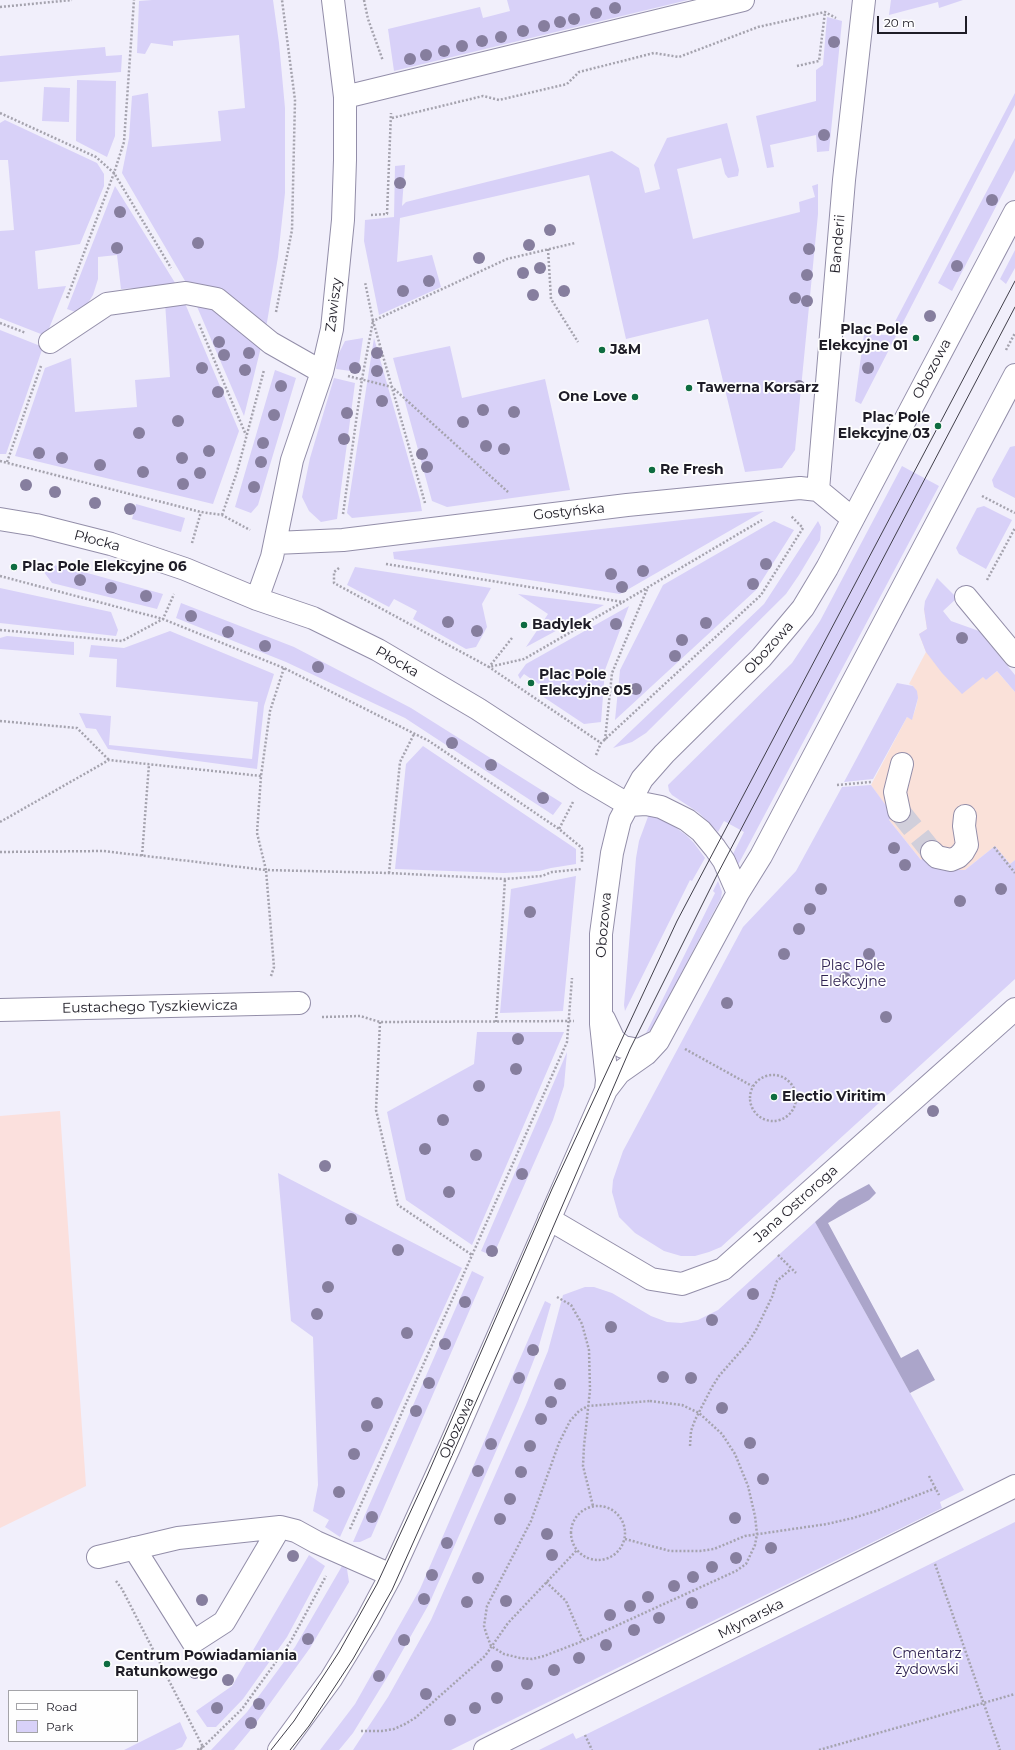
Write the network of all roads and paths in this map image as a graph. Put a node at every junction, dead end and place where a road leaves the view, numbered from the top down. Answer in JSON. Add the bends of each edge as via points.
{"nodes":[{"id":1,"x":72,"y":0,"type":"edge"},
{"id":2,"x":134,"y":0,"type":"edge"},
{"id":3,"x":282,"y":0,"type":"edge"},
{"id":4,"x":364,"y":0,"type":"edge"},
{"id":5,"x":743,"y":0,"type":"edge"},
{"id":6,"x":864,"y":0,"type":"edge"},
{"id":7,"x":337,"y":1,"type":"edge"},
{"id":8,"x":0,"y":7,"type":"edge"},
{"id":9,"x":825,"y":12,"type":"junction"},
{"id":10,"x":841,"y":21,"type":"dead end"},
{"id":11,"x":797,"y":66,"type":"dead end"},
{"id":12,"x":388,"y":86,"type":"junction"},
{"id":13,"x":345,"y":97,"type":"junction"},
{"id":14,"x":0,"y":113,"type":"edge"},
{"id":15,"x":5,"y":115,"type":"junction"},
{"id":16,"x":392,"y":118,"type":"junction"},
{"id":17,"x":0,"y":119,"type":"edge"},
{"id":18,"x":114,"y":172,"type":"junction"},
{"id":19,"x":1015,"y":212,"type":"edge"},
{"id":20,"x":367,"y":215,"type":"dead end"},
{"id":21,"x":574,"y":243,"type":"dead end"},
{"id":22,"x":548,"y":249,"type":"junction"},
{"id":23,"x":364,"y":277,"type":"dead end"},
{"id":24,"x":186,"y":293,"type":"junction"},
{"id":25,"x":373,"y":321,"type":"junction"},
{"id":26,"x":50,"y":342,"type":"junction"},
{"id":27,"x":578,"y":342,"type":"dead end"},
{"id":28,"x":271,"y":343,"type":"junction"},
{"id":29,"x":322,"y":372,"type":"junction"},
{"id":30,"x":1015,"y":375,"type":"edge"},
{"id":31,"x":362,"y":379,"type":"junction"},
{"id":32,"x":392,"y":387,"type":"junction"},
{"id":33,"x":247,"y":436,"type":"junction"},
{"id":34,"x":0,"y":460,"type":"edge"},
{"id":35,"x":7,"y":462,"type":"junction"},
{"id":36,"x":818,"y":490,"type":"junction"},
{"id":37,"x":979,"y":494,"type":"dead end"},
{"id":38,"x":512,"y":496,"type":"dead end"},
{"id":39,"x":426,"y":508,"type":"dead end"},
{"id":40,"x":1015,"y":513,"type":"edge"},
{"id":41,"x":222,"y":515,"type":"junction"},
{"id":42,"x":790,"y":515,"type":"dead end"},
{"id":43,"x":768,"y":516,"type":"dead end"},
{"id":44,"x":0,"y":519,"type":"edge"},
{"id":45,"x":853,"y":519,"type":"junction"},
{"id":46,"x":803,"y":528,"type":"dead end"},
{"id":47,"x":1015,"y":528,"type":"edge"},
{"id":48,"x":343,"y":540,"type":"junction"},
{"id":49,"x":275,"y":543,"type":"junction"},
{"id":50,"x":378,"y":562,"type":"dead end"},
{"id":51,"x":328,"y":568,"type":"dead end"},
{"id":52,"x":334,"y":572,"type":"junction"},
{"id":53,"x":0,"y":576,"type":"edge"},
{"id":54,"x":986,"y":583,"type":"dead end"},
{"id":55,"x":648,"y":587,"type":"junction"},
{"id":56,"x":966,"y":598,"type":"dead end"},
{"id":57,"x":257,"y":599,"type":"junction"},
{"id":58,"x":623,"y":602,"type":"junction"},
{"id":59,"x":163,"y":620,"type":"junction"},
{"id":60,"x":0,"y":630,"type":"edge"},
{"id":61,"x":512,"y":638,"type":"dead end"},
{"id":62,"x":1015,"y":656,"type":"edge"},
{"id":63,"x":489,"y":667,"type":"junction"},
{"id":64,"x":284,"y":668,"type":"junction"},
{"id":65,"x":0,"y":721,"type":"edge"},
{"id":66,"x":414,"y":734,"type":"junction"},
{"id":67,"x":605,"y":740,"type":"dead end"},
{"id":68,"x":601,"y":743,"type":"dead end"},
{"id":69,"x":109,"y":760,"type":"junction"},
{"id":70,"x":149,"y":764,"type":"junction"},
{"id":71,"x":902,"y":764,"type":"dead end"},
{"id":72,"x":261,"y":776,"type":"junction"},
{"id":73,"x":629,"y":805,"type":"junction"},
{"id":74,"x":899,"y":811,"type":"tunnel mouth"},
{"id":75,"x":965,"y":816,"type":"dead end"},
{"id":76,"x":0,"y":822,"type":"edge"},
{"id":77,"x":559,"y":829,"type":"dead end"},
{"id":78,"x":0,"y":852,"type":"edge"},
{"id":79,"x":932,"y":852,"type":"tunnel mouth"},
{"id":80,"x":142,"y":856,"type":"junction"},
{"id":81,"x":582,"y":869,"type":"dead end"},
{"id":82,"x":266,"y":870,"type":"junction"},
{"id":83,"x":388,"y":873,"type":"junction"},
{"id":84,"x":505,"y":880,"type":"junction"},
{"id":85,"x":738,"y":893,"type":"junction"},
{"id":86,"x":299,"y":1003,"type":"joint"},
{"id":87,"x":600,"y":1006,"type":"junction"},
{"id":88,"x":1015,"y":1009,"type":"edge"},
{"id":89,"x":0,"y":1010,"type":"edge"},
{"id":90,"x":568,"y":1021,"type":"dead end"},
{"id":91,"x":380,"y":1022,"type":"junction"},
{"id":92,"x":496,"y":1022,"type":"junction"},
{"id":93,"x":658,"y":1041,"type":"junction"},
{"id":94,"x":683,"y":1047,"type":"dead end"},
{"id":95,"x":752,"y":1086,"type":"junction"},
{"id":96,"x":606,"y":1090,"type":"junction"},
{"id":97,"x":549,"y":1218,"type":"junction"},
{"id":98,"x":775,"y":1252,"type":"dead end"},
{"id":99,"x":791,"y":1269,"type":"junction"},
{"id":100,"x":796,"y":1274,"type":"dead end"},
{"id":101,"x":557,"y":1297,"type":"dead end"},
{"id":102,"x":588,"y":1406,"type":"junction"},
{"id":103,"x":699,"y":1413,"type":"junction"},
{"id":104,"x":690,"y":1446,"type":"dead end"},
{"id":105,"x":929,"y":1476,"type":"dead end"},
{"id":106,"x":1015,"y":1486,"type":"edge"},
{"id":107,"x":936,"y":1488,"type":"junction"},
{"id":108,"x":938,"y":1491,"type":"dead end"},
{"id":109,"x":593,"y":1506,"type":"junction"},
{"id":110,"x":280,"y":1527,"type":"junction"},
{"id":111,"x":757,"y":1534,"type":"junction"},
{"id":112,"x":625,"y":1539,"type":"junction"},
{"id":113,"x":134,"y":1548,"type":"junction"},
{"id":114,"x":577,"y":1550,"type":"junction"},
{"id":115,"x":339,"y":1552,"type":"junction"},
{"id":116,"x":98,"y":1557,"type":"joint"},
{"id":117,"x":935,"y":1564,"type":"dead end"},
{"id":118,"x":391,"y":1575,"type":"junction"},
{"id":119,"x":546,"y":1582,"type":"junction"},
{"id":120,"x":583,"y":1641,"type":"junction"},
{"id":121,"x":491,"y":1646,"type":"junction"},
{"id":122,"x":1015,"y":1694,"type":"edge"},
{"id":123,"x":984,"y":1702,"type":"junction"},
{"id":124,"x":361,"y":1731,"type":"dead end"},
{"id":125,"x":585,"y":1735,"type":"dead end"},
{"id":126,"x":203,"y":1747,"type":"junction"},
{"id":127,"x":197,"y":1750,"type":"edge"},
{"id":128,"x":200,"y":1750,"type":"edge"},
{"id":129,"x":279,"y":1750,"type":"edge"},
{"id":130,"x":485,"y":1750,"type":"edge"},
{"id":131,"x":592,"y":1750,"type":"edge"},
{"id":132,"x":819,"y":1750,"type":"edge"},
{"id":133,"x":1000,"y":1750,"type":"edge"}],
"edges":[{"from":1,"to":8,"type":"path"},
{"from":2,"to":18,"type":"path","via":[[124,142]]},
{"from":3,"to":28,"type":"path","via":[[295,100],[292,230]]},
{"from":4,"to":12,"type":"path","via":[[384,64]]},
{"from":5,"to":12,"type":"street"},
{"from":6,"to":36,"type":"street","name":"Banderii","via":[[844,180]]},
{"from":7,"to":13,"type":"street","name":"Zawiszy"},
{"from":9,"to":10,"type":"path"},
{"from":9,"to":11,"type":"path","via":[[819,61]]},
{"from":9,"to":16,"type":"path","via":[[758,27],[678,57],[654,53],[579,72],[567,84],[499,100],[483,96]]},
{"from":12,"to":13,"type":"street"},
{"from":12,"to":16,"type":"path"},
{"from":13,"to":29,"type":"street","name":"Zawiszy","via":[[344,220],[332,329]]},
{"from":14,"to":15,"type":"path"},
{"from":15,"to":17,"type":"path"},
{"from":15,"to":18,"type":"path","via":[[96,157]]},
{"from":16,"to":20,"type":"path","via":[[387,214]]},
{"from":18,"to":24,"type":"path"},
{"from":18,"to":26,"type":"path"},
{"from":19,"to":45,"type":"street","name":"Obozowa"},
{"from":21,"to":22,"type":"path"},
{"from":22,"to":25,"type":"path","via":[[508,259]]},
{"from":22,"to":27,"type":"path","via":[[551,299]]},
{"from":23,"to":25,"type":"path"},
{"from":24,"to":26,"type":"street","via":[[107,304]]},
{"from":24,"to":28,"type":"street","via":[[217,299]]},
{"from":24,"to":33,"type":"path"},
{"from":25,"to":31,"type":"path"},
{"from":25,"to":32,"type":"path"},
{"from":26,"to":35,"type":"path"},
{"from":28,"to":29,"type":"street"},
{"from":28,"to":33,"type":"path"},
{"from":29,"to":49,"type":"street","name":"Zawiszy","via":[[292,460]]},
{"from":30,"to":85,"type":"street","name":"Obozowa","via":[[761,856]]},
{"from":31,"to":32,"type":"path"},
{"from":31,"to":48,"type":"path","via":[[342,523]]},
{"from":32,"to":38,"type":"path"},
{"from":32,"to":39,"type":"path"},
{"from":33,"to":41,"type":"path"},
{"from":34,"to":35,"type":"path"},
{"from":35,"to":41,"type":"path","via":[[201,512]]},
{"from":36,"to":45,"type":"street"},
{"from":36,"to":48,"type":"street","name":"Gostyńska","via":[[785,489],[627,505]]},
{"from":37,"to":40,"type":"path"},
{"from":41,"to":49,"type":"path"},
{"from":42,"to":46,"type":"path"},
{"from":43,"to":55,"type":"path"},
{"from":44,"to":57,"type":"street","name":"Płocka","via":[[36,525],[111,544],[185,569]]},
{"from":45,"to":73,"type":"street","name":"Obozowa","via":[[803,608],[741,679],[664,754],[642,779]]},
{"from":47,"to":54,"type":"path"},
{"from":48,"to":49,"type":"street","name":"Gostyńska"},
{"from":48,"to":52,"type":"path","via":[[343,564]]},
{"from":49,"to":57,"type":"street","name":"Zawiszy"},
{"from":50,"to":58,"type":"path"},
{"from":51,"to":52,"type":"path"},
{"from":52,"to":63,"type":"path","via":[[334,583]]},
{"from":53,"to":59,"type":"path"},
{"from":55,"to":58,"type":"path"},
{"from":55,"to":67,"type":"path","via":[[612,673]]},
{"from":56,"to":62,"type":"street"},
{"from":57,"to":73,"type":"street","name":"Płocka","via":[[313,618],[378,650],[478,709]]},
{"from":58,"to":63,"type":"path","via":[[524,659]]},
{"from":59,"to":60,"type":"path","via":[[122,641]]},
{"from":59,"to":64,"type":"path"},
{"from":61,"to":63,"type":"path"},
{"from":63,"to":68,"type":"path"},
{"from":64,"to":66,"type":"path"},
{"from":64,"to":72,"type":"path","via":[[270,712]]},
{"from":65,"to":69,"type":"path","via":[[77,728]]},
{"from":66,"to":77,"type":"path","via":[[429,741]]},
{"from":66,"to":83,"type":"path","via":[[400,762]]},
{"from":69,"to":70,"type":"path"},
{"from":69,"to":76,"type":"path"},
{"from":70,"to":72,"type":"path"},
{"from":70,"to":80,"type":"path"},
{"from":71,"to":74,"type":"street","via":[[895,792]]},
{"from":72,"to":82,"type":"path","via":[[256,833]]},
{"from":73,"to":85,"type":"street","via":[[646,804],[661,807],[687,820],[701,831],[724,861]]},
{"from":73,"to":87,"type":"street","name":"Obozowa","via":[[620,820],[615,836],[605,895],[601,934]]},
{"from":75,"to":79,"type":"street","via":[[967,845],[963,852],[951,860],[937,857]]},
{"from":78,"to":80,"type":"path","via":[[103,851]]},
{"from":80,"to":82,"type":"path"},
{"from":81,"to":84,"type":"path"},
{"from":82,"to":83,"type":"path"},
{"from":83,"to":84,"type":"path"},
{"from":84,"to":92,"type":"path"},
{"from":85,"to":93,"type":"street","name":"Obozowa"},
{"from":86,"to":89,"type":"street","name":"Eustachego Tyszkiewicza"},
{"from":86,"to":91,"type":"path","via":[[321,1017],[360,1016]]},
{"from":87,"to":93,"type":"street","via":[[614,1040],[624,1047],[639,1050]]},
{"from":87,"to":96,"type":"street","name":"Obozowa"},
{"from":88,"to":97,"type":"street","name":"Jana Ostroroga","via":[[723,1269],[682,1284],[651,1279]]},
{"from":90,"to":92,"type":"path"},
{"from":91,"to":92,"type":"path"},
{"from":91,"to":115,"type":"path","via":[[376,1110],[398,1205],[472,1256]]},
{"from":93,"to":96,"type":"street","name":"Obozowa","via":[[646,1054],[619,1073]]},
{"from":94,"to":95,"type":"path"},
{"from":95,"to":95,"type":"path","via":[[750,1100],[754,1111],[763,1119],[775,1122],[787,1118],[795,1108],[797,1096],[794,1084],[784,1076],[772,1074],[760,1078]]},
{"from":96,"to":97,"type":"street","name":"Obozowa"},
{"from":97,"to":118,"type":"street","name":"Obozowa"},
{"from":98,"to":99,"type":"path"},
{"from":99,"to":100,"type":"path"},
{"from":99,"to":103,"type":"path","via":[[777,1281],[756,1330],[719,1376]]},
{"from":101,"to":102,"type":"path","via":[[571,1305],[586,1337],[590,1367]]},
{"from":102,"to":103,"type":"path","via":[[650,1400],[682,1405]]},
{"from":102,"to":109,"type":"path","via":[[583,1466]]},
{"from":102,"to":121,"type":"path","via":[[570,1421],[559,1443],[528,1527],[487,1606],[484,1626]]},
{"from":103,"to":104,"type":"path","via":[[691,1431]]},
{"from":103,"to":111,"type":"path","via":[[722,1434],[735,1454],[748,1486]]},
{"from":105,"to":107,"type":"path"},
{"from":106,"to":130,"type":"street","name":"Młynarska"},
{"from":107,"to":108,"type":"path"},
{"from":107,"to":111,"type":"path","via":[[853,1518]]},
{"from":109,"to":112,"type":"path","via":[[604,1506],[614,1510],[622,1518],[626,1528]]},
{"from":109,"to":114,"type":"path","via":[[584,1509],[572,1524],[571,1534]]},
{"from":110,"to":113,"type":"street","via":[[178,1538]]},
{"from":110,"to":113,"type":"street","via":[[224,1622],[193,1642]]},
{"from":110,"to":115,"type":"street","via":[[296,1531]]},
{"from":111,"to":112,"type":"path","via":[[745,1536],[714,1549],[700,1551],[670,1551]]},
{"from":111,"to":120,"type":"path","via":[[751,1554],[741,1568]]},
{"from":112,"to":114,"type":"path","via":[[622,1548],[606,1559],[586,1557]]},
{"from":113,"to":116,"type":"street"},
{"from":114,"to":119,"type":"path"},
{"from":115,"to":118,"type":"street"},
{"from":115,"to":126,"type":"path","via":[[292,1641],[242,1709]]},
{"from":116,"to":126,"type":"path","via":[[122,1589]]},
{"from":117,"to":123,"type":"path"},
{"from":118,"to":129,"type":"street","name":"Obozowa","via":[[368,1620],[331,1679]]},
{"from":119,"to":120,"type":"path","via":[[566,1602]]},
{"from":119,"to":121,"type":"path","via":[[508,1623]]},
{"from":120,"to":121,"type":"path","via":[[532,1659],[504,1654]]},
{"from":121,"to":124,"type":"path","via":[[485,1656],[460,1679],[406,1724],[382,1731]]},
{"from":122,"to":123,"type":"path"},
{"from":123,"to":132,"type":"path"},
{"from":123,"to":133,"type":"path"},
{"from":125,"to":131,"type":"path"},
{"from":126,"to":127,"type":"path"},
{"from":126,"to":128,"type":"path"}]}
